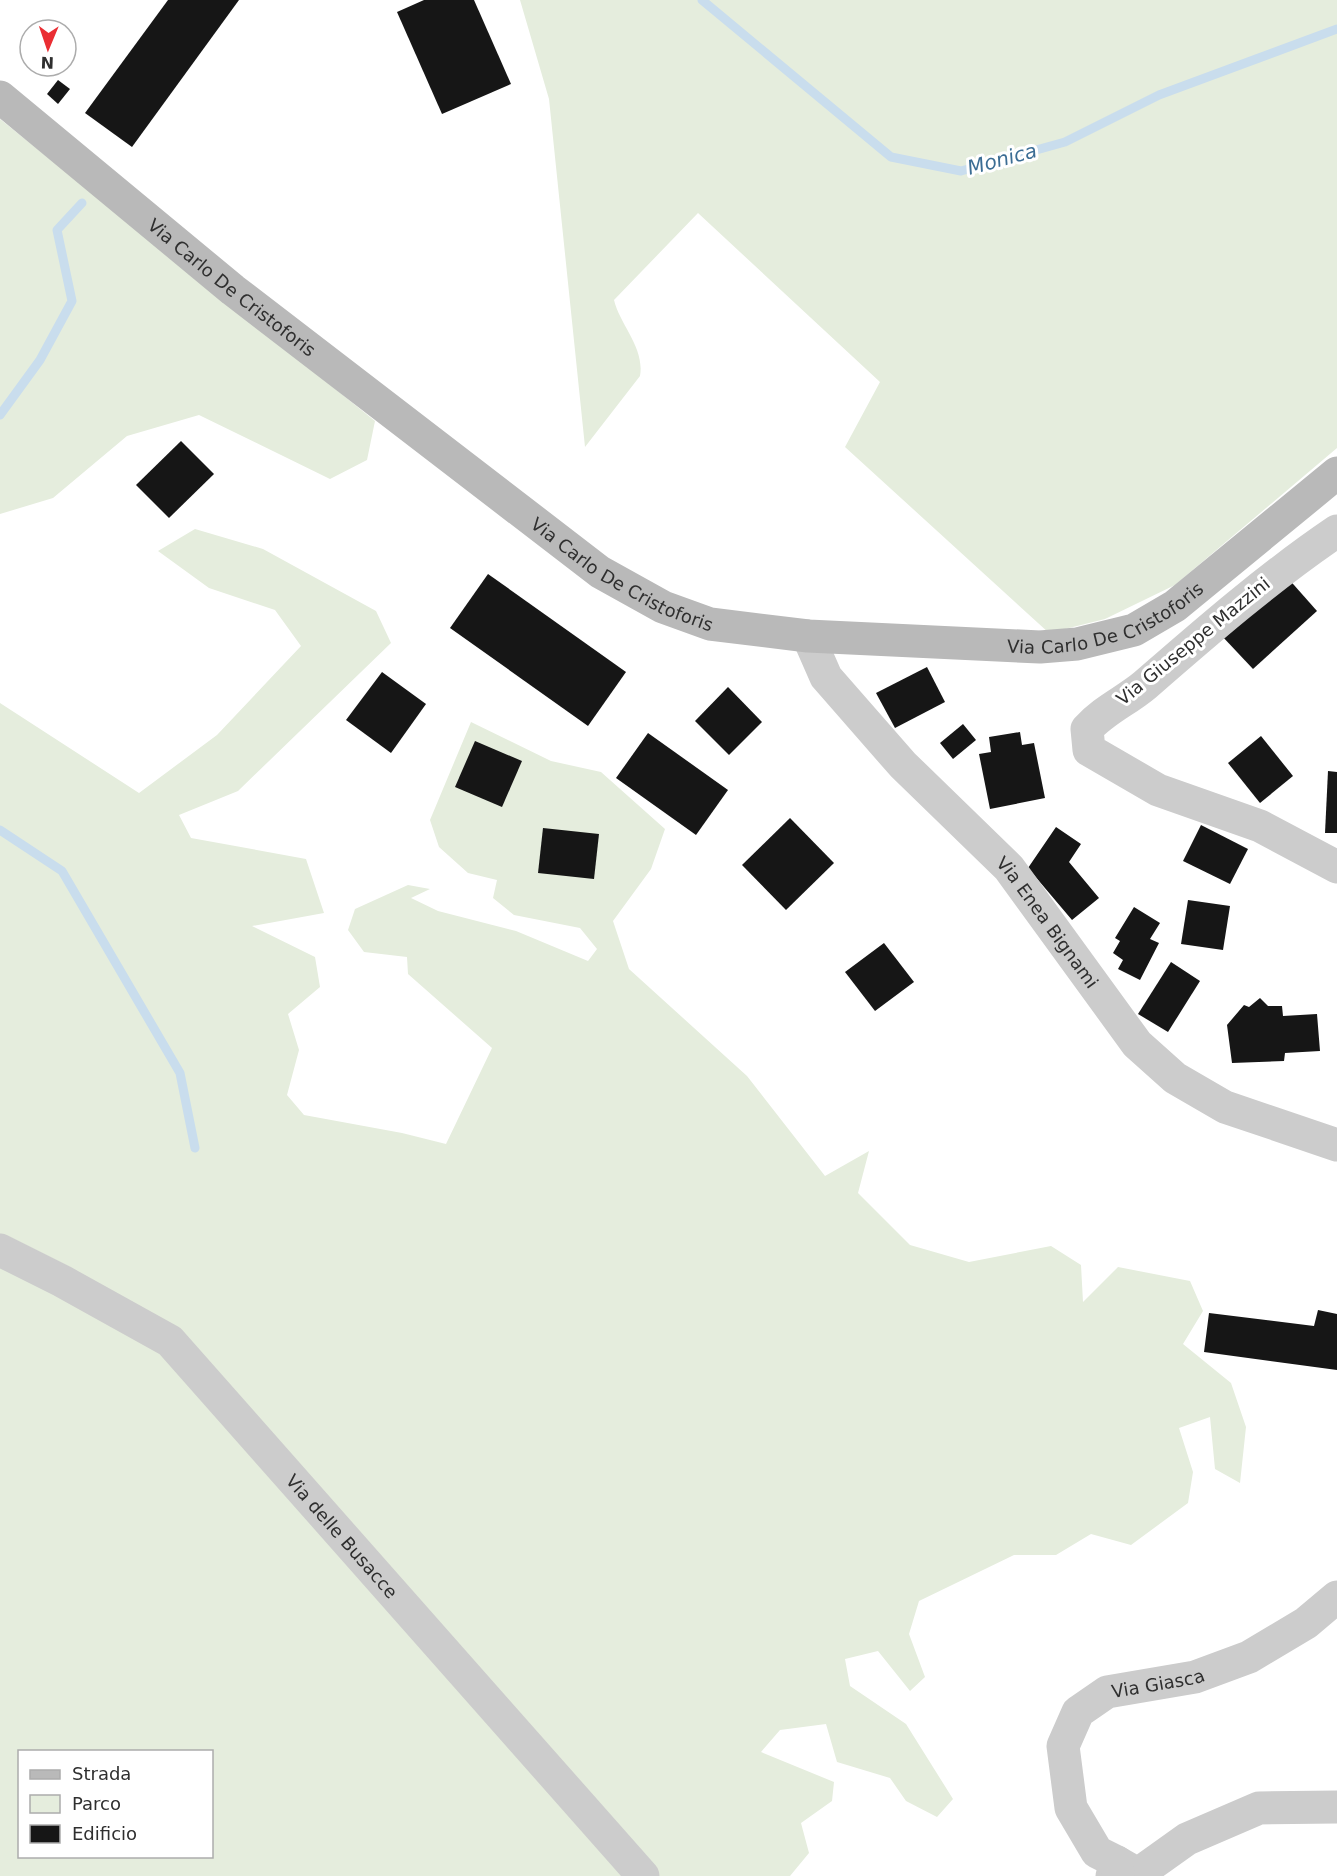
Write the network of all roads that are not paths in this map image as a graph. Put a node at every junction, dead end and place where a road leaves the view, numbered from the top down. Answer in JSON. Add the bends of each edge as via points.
{"nodes":[{"id":1,"x":0,"y":97,"type":"edge"},
{"id":2,"x":1337,"y":473,"type":"edge"},
{"id":3,"x":1337,"y":531,"type":"edge"},
{"id":4,"x":808,"y":636,"type":"junction"},
{"id":5,"x":1337,"y":867,"type":"edge"},
{"id":6,"x":1337,"y":1145,"type":"edge"},
{"id":7,"x":0,"y":1250,"type":"edge"},
{"id":8,"x":1337,"y":1597,"type":"edge"},
{"id":9,"x":1337,"y":1807,"type":"edge"},
{"id":10,"x":1116,"y":1871,"type":"edge"},
{"id":11,"x":643,"y":1876,"type":"edge"}],
"edges":[{"from":1,"to":4,"type":"main road","name":"Via Carlo De Cristoforis","via":[[233,290],[600,572],[663,607],[710,624]]},
{"from":2,"to":4,"type":"main road","name":"Via Carlo De Cristoforis","via":[[1210,580],[1134,630],[1077,644],[1040,647]]},
{"from":3,"to":5,"type":"street","name":"Via Giuseppe Mazzini","via":[[1284,567],[1087,729],[1089,750],[1148,784],[1260,826]]},
{"from":4,"to":6,"type":"street","name":"Via Enea Bignami","via":[[826,677],[903,765],[1010,868],[1137,1044],[1175,1078],[1225,1107]]},
{"from":7,"to":11,"type":"street","name":"Via delle Busacce","via":[[170,1341]]},
{"from":8,"to":10,"type":"street","name":"Via Giasca","via":[[1306,1623],[1249,1657],[1195,1677],[1107,1692],[1078,1713],[1062,1746],[1071,1808],[1097,1852]]},
{"from":9,"to":10,"type":"street","via":[[1259,1808],[1187,1839],[1138,1874]]}]}
